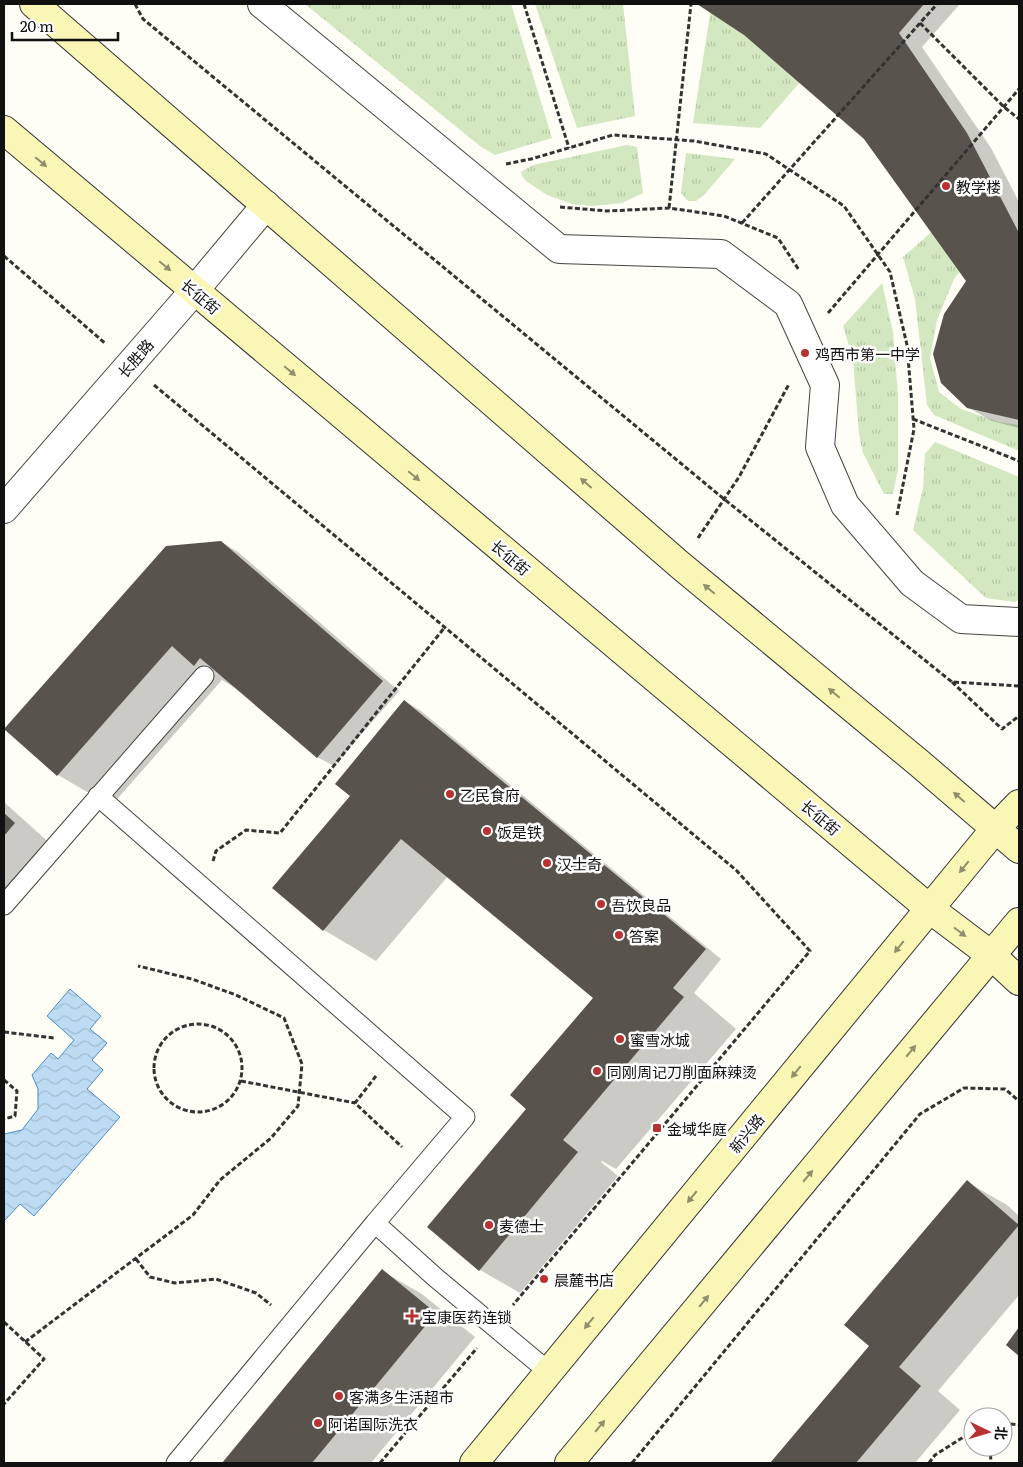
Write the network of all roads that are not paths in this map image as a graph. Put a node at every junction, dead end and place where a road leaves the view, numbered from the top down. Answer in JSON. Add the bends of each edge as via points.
{"nodes":[{"id":1,"x":34,"y":4,"type":"edge"},
{"id":2,"x":262,"y":4,"type":"edge"},
{"id":3,"x":4,"y":130,"type":"edge"},
{"id":4,"x":266,"y":205,"type":"junction"},
{"id":5,"x":194,"y":290,"type":"junction"},
{"id":6,"x":4,"y":509,"type":"edge"},
{"id":7,"x":1019,"y":622,"type":"edge"},
{"id":8,"x":204,"y":676,"type":"dead end"},
{"id":9,"x":98,"y":796,"type":"junction"},
{"id":10,"x":1019,"y":804,"type":"edge"},
{"id":11,"x":995,"y":829,"type":"junction"},
{"id":12,"x":1019,"y":849,"type":"edge"},
{"id":13,"x":4,"y":905,"type":"edge"},
{"id":14,"x":930,"y":909,"type":"junction"},
{"id":15,"x":1019,"y":922,"type":"edge"},
{"id":16,"x":991,"y":955,"type":"junction"},
{"id":17,"x":1019,"y":981,"type":"edge"},
{"id":18,"x":375,"y":1223,"type":"junction"},
{"id":19,"x":549,"y":1372,"type":"junction"},
{"id":20,"x":176,"y":1463,"type":"edge"},
{"id":21,"x":474,"y":1463,"type":"edge"},
{"id":22,"x":569,"y":1463,"type":"edge"}],
"edges":[{"from":1,"to":4,"type":"main road"},
{"from":2,"to":7,"type":"street","via":[[559,248],[721,254],[788,304],[825,385],[820,447],[844,505],[912,583],[961,619]]},
{"from":3,"to":5,"type":"main road","name":"长征街","one_way":true},
{"from":4,"to":5,"type":"street","name":"长胜路"},
{"from":11,"to":4,"type":"main road","one_way":true,"via":[[680,565]]},
{"from":5,"to":6,"type":"street","name":"长胜路"},
{"from":5,"to":14,"type":"main road","name":"长征街","one_way":true},
{"from":8,"to":9,"type":"lane"},
{"from":9,"to":13,"type":"lane"},
{"from":9,"to":18,"type":"lane","via":[[465,1117]]},
{"from":10,"to":11,"type":"main road","name":"新兴路"},
{"from":11,"to":12,"type":"main road"},
{"from":11,"to":14,"type":"main road","name":"新兴路","one_way":true},
{"from":14,"to":16,"type":"main road","name":"长征街","one_way":true},
{"from":14,"to":19,"type":"main road","name":"新兴路","one_way":true},
{"from":15,"to":16,"type":"main road"},
{"from":16,"to":17,"type":"main road","name":"长征街"},
{"from":22,"to":16,"type":"main road","one_way":true},
{"from":18,"to":19,"type":"lane"},
{"from":18,"to":20,"type":"lane"},
{"from":19,"to":21,"type":"main road","name":"新兴路"}]}
